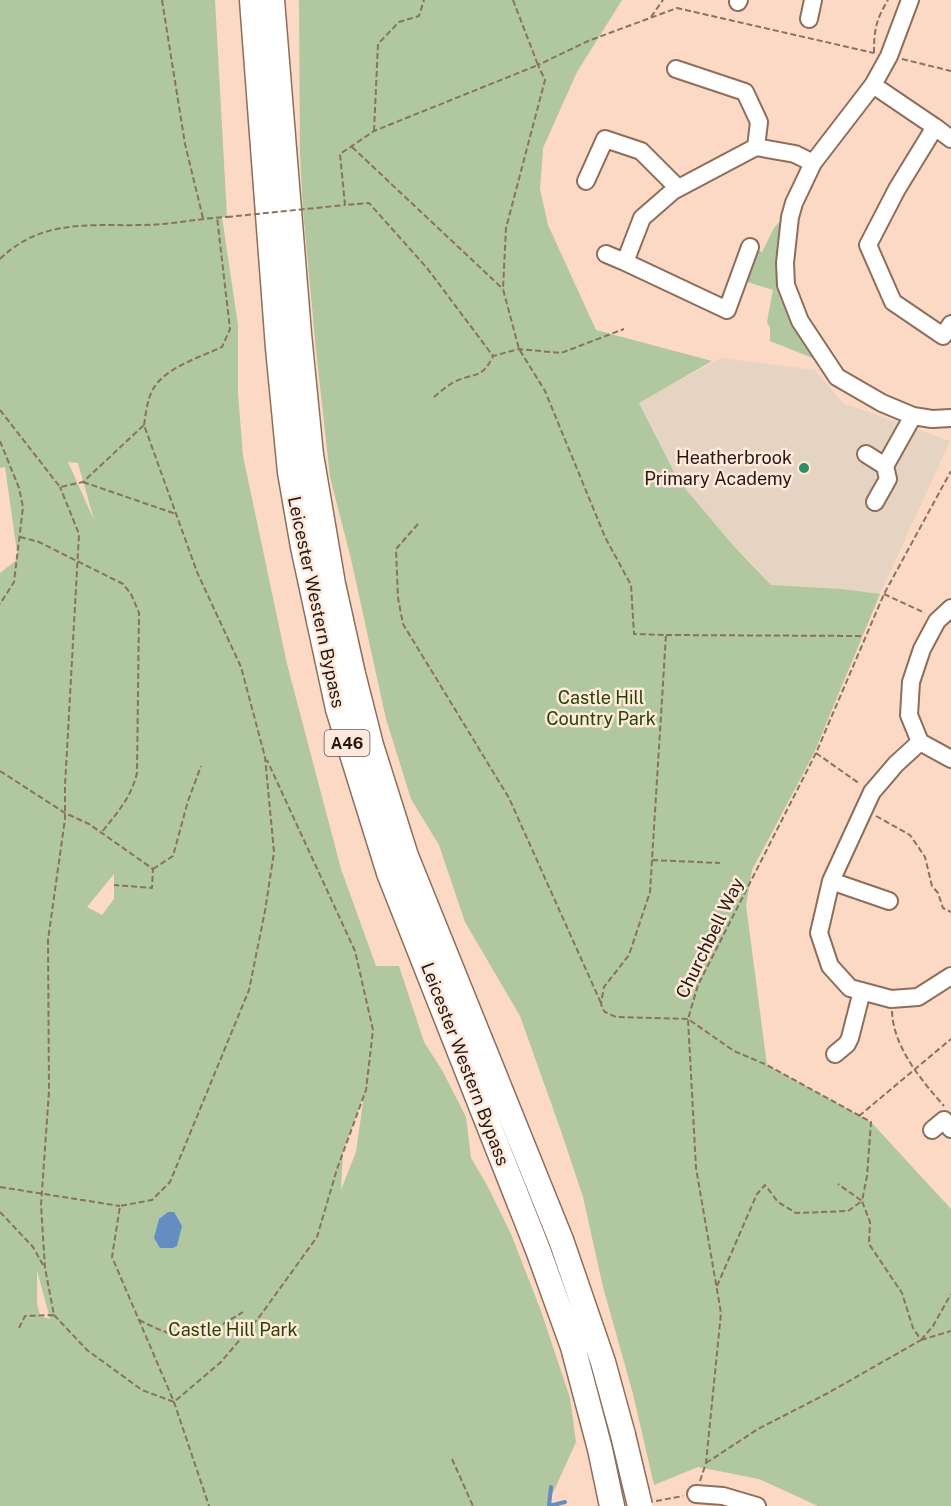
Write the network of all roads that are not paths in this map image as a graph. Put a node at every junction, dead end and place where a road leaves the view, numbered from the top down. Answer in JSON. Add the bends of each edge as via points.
{"nodes":[{"id":1,"x":252,"y":0,"type":"edge"},
{"id":2,"x":272,"y":0,"type":"edge"},
{"id":3,"x":813,"y":0,"type":"edge"},
{"id":4,"x":910,"y":0,"type":"edge"},
{"id":5,"x":809,"y":19,"type":"dead end"},
{"id":6,"x":676,"y":69,"type":"dead end"},
{"id":7,"x":873,"y":85,"type":"junction"},
{"id":8,"x":935,"y":127,"type":"junction"},
{"id":9,"x":951,"y":139,"type":"edge"},
{"id":10,"x":756,"y":147,"type":"junction"},
{"id":11,"x":813,"y":163,"type":"junction"},
{"id":12,"x":586,"y":181,"type":"dead end"},
{"id":13,"x":678,"y":188,"type":"junction"},
{"id":14,"x":750,"y":247,"type":"dead end"},
{"id":15,"x":606,"y":254,"type":"dead end"},
{"id":16,"x":625,"y":262,"type":"junction"},
{"id":17,"x":720,"y":285,"type":"dead end"},
{"id":18,"x":712,"y":301,"type":"junction"},
{"id":19,"x":951,"y":324,"type":"edge"},
{"id":20,"x":914,"y":416,"type":"junction"},
{"id":21,"x":951,"y":418,"type":"edge"},
{"id":22,"x":866,"y":454,"type":"dead end"},
{"id":23,"x":885,"y":466,"type":"junction"},
{"id":24,"x":875,"y":502,"type":"dead end"},
{"id":25,"x":951,"y":608,"type":"edge"},
{"id":26,"x":920,"y":742,"type":"junction"},
{"id":27,"x":951,"y":759,"type":"edge"},
{"id":28,"x":831,"y":881,"type":"junction"},
{"id":29,"x":889,"y":901,"type":"dead end"},
{"id":30,"x":951,"y":976,"type":"edge"},
{"id":31,"x":862,"y":991,"type":"junction"},
{"id":32,"x":835,"y":1054,"type":"dead end"},
{"id":33,"x":696,"y":1494,"type":"road end"},
{"id":34,"x":646,"y":1504,"type":"edge"},
{"id":35,"x":612,"y":1506,"type":"edge"},
{"id":36,"x":757,"y":1506,"type":"edge"}],
"edges":[{"from":1,"to":35,"type":"highway","name":"Leicester Western Bypass","number":"A46","via":[[290,472],[338,709],[389,873],[573,1347]]},
{"from":2,"to":34,"type":"highway","name":"Leicester Western Bypass","number":"A46","bridge":true,"via":[[311,455],[353,674],[406,856],[561,1240]]},
{"from":3,"to":5,"type":"street"},
{"from":4,"to":7,"type":"street","via":[[881,55]]},
{"from":6,"to":10,"type":"street","via":[[745,92],[759,122]]},
{"from":7,"to":8,"type":"street"},
{"from":7,"to":11,"type":"street"},
{"from":8,"to":9,"type":"street"},
{"from":8,"to":19,"type":"street","via":[[868,245],[893,302],[943,336]]},
{"from":10,"to":11,"type":"street","via":[[795,154]]},
{"from":10,"to":13,"type":"street"},
{"from":11,"to":20,"type":"street","via":[[790,217],[785,263],[786,285],[800,321],[837,377]]},
{"from":12,"to":13,"type":"street","via":[[605,139],[641,151]]},
{"from":13,"to":16,"type":"street","via":[[642,218]]},
{"from":14,"to":18,"type":"street","via":[[727,310]]},
{"from":15,"to":16,"type":"street"},
{"from":16,"to":18,"type":"street"},
{"from":17,"to":18,"type":"street"},
{"from":20,"to":21,"type":"street"},
{"from":20,"to":23,"type":"street"},
{"from":22,"to":23,"type":"street"},
{"from":23,"to":24,"type":"street","via":[[888,479]]},
{"from":25,"to":26,"type":"street","via":[[937,621],[911,682],[909,715]]},
{"from":26,"to":27,"type":"street"},
{"from":26,"to":28,"type":"street","via":[[872,792]]},
{"from":28,"to":29,"type":"street"},
{"from":28,"to":31,"type":"street","via":[[819,933],[830,966],[850,988]]},
{"from":30,"to":31,"type":"street","via":[[918,997],[891,999]]},
{"from":31,"to":32,"type":"street","via":[[850,1038]]},
{"from":33,"to":36,"type":"street","via":[[723,1496]]}]}
